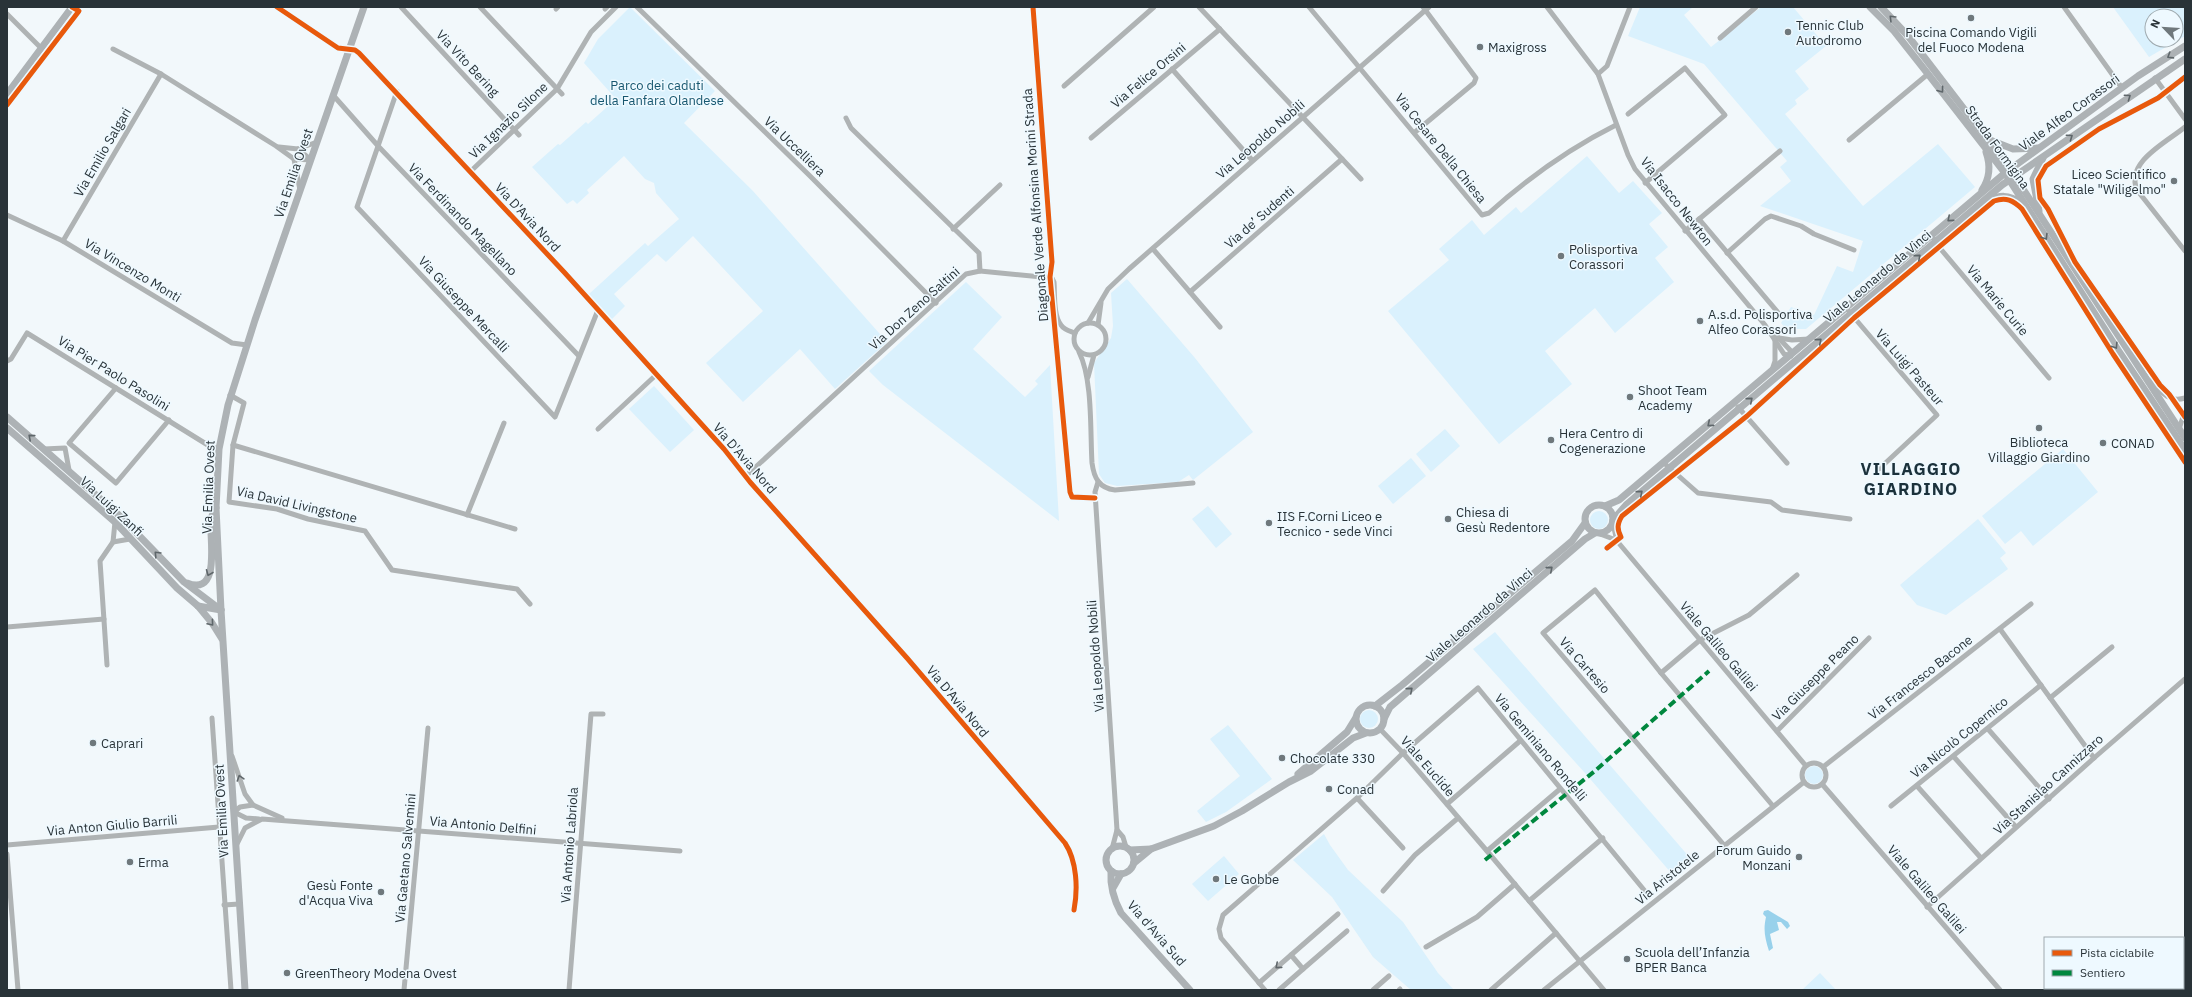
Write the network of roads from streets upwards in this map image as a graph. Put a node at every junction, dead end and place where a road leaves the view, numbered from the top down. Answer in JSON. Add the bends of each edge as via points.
{"nodes":[{"id":1,"x":72,"y":7,"type":"edge"},
{"id":2,"x":277,"y":7,"type":"edge"},
{"id":3,"x":364,"y":7,"type":"edge"},
{"id":4,"x":401,"y":7,"type":"edge"},
{"id":5,"x":480,"y":7,"type":"edge"},
{"id":6,"x":616,"y":7,"type":"edge"},
{"id":7,"x":637,"y":7,"type":"edge"},
{"id":8,"x":1154,"y":7,"type":"edge"},
{"id":9,"x":1199,"y":7,"type":"edge"},
{"id":10,"x":1309,"y":7,"type":"edge"},
{"id":11,"x":1547,"y":7,"type":"edge"},
{"id":12,"x":1630,"y":7,"type":"edge"},
{"id":13,"x":1756,"y":7,"type":"edge"},
{"id":14,"x":1870,"y":7,"type":"edge"},
{"id":15,"x":1881,"y":7,"type":"edge"},
{"id":16,"x":2064,"y":7,"type":"edge"},
{"id":17,"x":1426,"y":8,"type":"edge"},
{"id":18,"x":7,"y":14,"type":"edge"},
{"id":19,"x":1220,"y":29,"type":"junction"},
{"id":20,"x":1720,"y":38,"type":"dead end"},
{"id":21,"x":2185,"y":46,"type":"edge"},
{"id":22,"x":40,"y":48,"type":"junction"},
{"id":23,"x":112,"y":49,"type":"dead end"},
{"id":24,"x":349,"y":50,"type":"junction"},
{"id":25,"x":2185,"y":59,"type":"edge"},
{"id":26,"x":2155,"y":65,"type":"junction"},
{"id":27,"x":1360,"y":67,"type":"junction"},
{"id":28,"x":1172,"y":69,"type":"junction"},
{"id":29,"x":161,"y":74,"type":"junction"},
{"id":30,"x":1598,"y":74,"type":"junction"},
{"id":31,"x":1928,"y":74,"type":"junction"},
{"id":32,"x":2155,"y":78,"type":"junction"},
{"id":33,"x":1064,"y":86,"type":"dead end"},
{"id":34,"x":2122,"y":88,"type":"junction"},
{"id":35,"x":557,"y":89,"type":"junction"},
{"id":36,"x":397,"y":92,"type":"junction"},
{"id":37,"x":7,"y":94,"type":"edge"},
{"id":38,"x":562,"y":94,"type":"dead end"},
{"id":39,"x":333,"y":95,"type":"junction"},
{"id":40,"x":1628,"y":114,"type":"dead end"},
{"id":41,"x":1302,"y":117,"type":"junction"},
{"id":42,"x":846,"y":118,"type":"dead end"},
{"id":43,"x":2185,"y":119,"type":"edge"},
{"id":44,"x":1616,"y":124,"type":"junction"},
{"id":45,"x":2185,"y":128,"type":"edge"},
{"id":46,"x":517,"y":133,"type":"junction"},
{"id":47,"x":1414,"y":133,"type":"junction"},
{"id":48,"x":1986,"y":136,"type":"junction"},
{"id":49,"x":1091,"y":138,"type":"dead end"},
{"id":50,"x":1849,"y":140,"type":"dead end"},
{"id":51,"x":317,"y":142,"type":"junction"},
{"id":52,"x":276,"y":146,"type":"junction"},
{"id":53,"x":379,"y":147,"type":"junction"},
{"id":54,"x":1984,"y":147,"type":"junction"},
{"id":55,"x":2040,"y":148,"type":"junction"},
{"id":56,"x":298,"y":149,"type":"junction"},
{"id":57,"x":1780,"y":151,"type":"dead end"},
{"id":58,"x":2045,"y":155,"type":"junction"},
{"id":59,"x":1342,"y":159,"type":"junction"},
{"id":60,"x":294,"y":160,"type":"junction"},
{"id":61,"x":311,"y":160,"type":"junction"},
{"id":62,"x":1252,"y":160,"type":"junction"},
{"id":63,"x":470,"y":171,"type":"junction"},
{"id":64,"x":2010,"y":175,"type":"junction"},
{"id":65,"x":1361,"y":179,"type":"dead end"},
{"id":66,"x":1645,"y":183,"type":"junction"},
{"id":67,"x":1000,"y":185,"type":"dead end"},
{"id":68,"x":300,"y":191,"type":"junction"},
{"id":69,"x":1980,"y":194,"type":"junction"},
{"id":70,"x":1980,"y":203,"type":"junction"},
{"id":71,"x":2024,"y":204,"type":"junction"},
{"id":72,"x":2039,"y":213,"type":"junction"},
{"id":73,"x":7,"y":215,"type":"edge"},
{"id":74,"x":1699,"y":219,"type":"junction"},
{"id":75,"x":954,"y":229,"type":"junction"},
{"id":76,"x":1685,"y":231,"type":"junction"},
{"id":77,"x":1930,"y":236,"type":"junction"},
{"id":78,"x":1937,"y":241,"type":"junction"},
{"id":79,"x":63,"y":242,"type":"junction"},
{"id":80,"x":1153,"y":249,"type":"junction"},
{"id":81,"x":1854,"y":250,"type":"dead end"},
{"id":82,"x":2185,"y":251,"type":"edge"},
{"id":83,"x":1727,"y":253,"type":"junction"},
{"id":84,"x":980,"y":271,"type":"junction"},
{"id":85,"x":1108,"y":290,"type":"junction"},
{"id":86,"x":1190,"y":292,"type":"junction"},
{"id":87,"x":936,"y":303,"type":"junction"},
{"id":88,"x":1846,"y":308,"type":"junction"},
{"id":89,"x":598,"y":310,"type":"junction"},
{"id":90,"x":1851,"y":314,"type":"junction"},
{"id":91,"x":1780,"y":315,"type":"dead end"},
{"id":92,"x":1088,"y":323,"type":"junction"},
{"id":93,"x":1098,"y":325,"type":"junction"},
{"id":94,"x":1220,"y":327,"type":"dead end"},
{"id":95,"x":1075,"y":334,"type":"junction"},
{"id":96,"x":1777,"y":339,"type":"junction"},
{"id":97,"x":1810,"y":339,"type":"junction"},
{"id":98,"x":247,"y":345,"type":"junction"},
{"id":99,"x":1079,"y":352,"type":"junction"},
{"id":100,"x":1094,"y":355,"type":"junction"},
{"id":101,"x":579,"y":356,"type":"junction"},
{"id":102,"x":1790,"y":356,"type":"junction"},
{"id":103,"x":7,"y":361,"type":"edge"},
{"id":104,"x":1789,"y":366,"type":"junction"},
{"id":105,"x":1772,"y":372,"type":"junction"},
{"id":106,"x":657,"y":374,"type":"junction"},
{"id":107,"x":2145,"y":374,"type":"junction"},
{"id":108,"x":2049,"y":378,"type":"dead end"},
{"id":109,"x":1087,"y":382,"type":"junction"},
{"id":110,"x":116,"y":388,"type":"junction"},
{"id":111,"x":230,"y":395,"type":"junction"},
{"id":112,"x":2185,"y":398,"type":"edge"},
{"id":113,"x":1737,"y":406,"type":"junction"},
{"id":114,"x":2185,"y":411,"type":"edge"},
{"id":115,"x":7,"y":417,"type":"edge"},
{"id":116,"x":169,"y":420,"type":"junction"},
{"id":117,"x":504,"y":423,"type":"dead end"},
{"id":118,"x":7,"y":428,"type":"edge"},
{"id":119,"x":598,"y":429,"type":"dead end"},
{"id":120,"x":2179,"y":429,"type":"junction"},
{"id":121,"x":2185,"y":438,"type":"edge"},
{"id":122,"x":69,"y":443,"type":"junction"},
{"id":123,"x":233,"y":445,"type":"junction"},
{"id":124,"x":65,"y":448,"type":"junction"},
{"id":125,"x":44,"y":449,"type":"junction"},
{"id":126,"x":219,"y":449,"type":"junction"},
{"id":127,"x":2185,"y":450,"type":"edge"},
{"id":128,"x":1664,"y":463,"type":"junction"},
{"id":129,"x":1787,"y":463,"type":"dead end"},
{"id":130,"x":1669,"y":469,"type":"junction"},
{"id":131,"x":1879,"y":469,"type":"dead end"},
{"id":132,"x":69,"y":470,"type":"junction"},
{"id":133,"x":747,"y":475,"type":"junction"},
{"id":134,"x":1098,"y":482,"type":"junction"},
{"id":135,"x":1193,"y":484,"type":"dead end"},
{"id":136,"x":1605,"y":506,"type":"junction"},
{"id":137,"x":216,"y":508,"type":"junction"},
{"id":138,"x":467,"y":515,"type":"junction"},
{"id":139,"x":1850,"y":519,"type":"dead end"},
{"id":140,"x":115,"y":522,"type":"junction"},
{"id":141,"x":1613,"y":522,"type":"junction"},
{"id":142,"x":1585,"y":523,"type":"junction"},
{"id":143,"x":515,"y":529,"type":"dead end"},
{"id":144,"x":1597,"y":534,"type":"junction"},
{"id":145,"x":130,"y":539,"type":"junction"},
{"id":146,"x":1616,"y":540,"type":"junction"},
{"id":147,"x":113,"y":542,"type":"junction"},
{"id":148,"x":1797,"y":574,"type":"dead end"},
{"id":149,"x":184,"y":582,"type":"junction"},
{"id":150,"x":530,"y":604,"type":"dead end"},
{"id":151,"x":2031,"y":604,"type":"dead end"},
{"id":152,"x":198,"y":606,"type":"junction"},
{"id":153,"x":220,"y":610,"type":"junction"},
{"id":154,"x":104,"y":619,"type":"junction"},
{"id":155,"x":7,"y":627,"type":"edge"},
{"id":156,"x":2000,"y":628,"type":"junction"},
{"id":157,"x":1869,"y":638,"type":"dead end"},
{"id":158,"x":223,"y":640,"type":"junction"},
{"id":159,"x":1700,"y":640,"type":"junction"},
{"id":160,"x":2112,"y":647,"type":"dead end"},
{"id":161,"x":108,"y":665,"type":"dead end"},
{"id":162,"x":1661,"y":673,"type":"junction"},
{"id":163,"x":2185,"y":679,"type":"edge"},
{"id":164,"x":2041,"y":685,"type":"junction"},
{"id":165,"x":2050,"y":698,"type":"junction"},
{"id":166,"x":1375,"y":706,"type":"junction"},
{"id":167,"x":603,"y":714,"type":"dead end"},
{"id":168,"x":212,"y":718,"type":"dead end"},
{"id":169,"x":1355,"y":719,"type":"junction"},
{"id":170,"x":1384,"y":719,"type":"junction"},
{"id":171,"x":428,"y":728,"type":"dead end"},
{"id":172,"x":1380,"y":729,"type":"junction"},
{"id":173,"x":1988,"y":729,"type":"junction"},
{"id":174,"x":1777,"y":731,"type":"junction"},
{"id":175,"x":1366,"y":733,"type":"junction"},
{"id":176,"x":1520,"y":741,"type":"junction"},
{"id":177,"x":230,"y":750,"type":"junction"},
{"id":178,"x":1403,"y":753,"type":"junction"},
{"id":179,"x":1954,"y":757,"type":"junction"},
{"id":180,"x":2094,"y":758,"type":"junction"},
{"id":181,"x":1806,"y":766,"type":"junction"},
{"id":182,"x":1823,"y":767,"type":"junction"},
{"id":183,"x":1289,"y":782,"type":"junction"},
{"id":184,"x":1804,"y":782,"type":"junction"},
{"id":185,"x":1822,"y":784,"type":"junction"},
{"id":186,"x":1917,"y":786,"type":"junction"},
{"id":187,"x":1560,"y":789,"type":"junction"},
{"id":188,"x":1357,"y":798,"type":"junction"},
{"id":189,"x":2048,"y":799,"type":"junction"},
{"id":190,"x":1447,"y":804,"type":"junction"},
{"id":191,"x":253,"y":805,"type":"junction"},
{"id":192,"x":1773,"y":806,"type":"junction"},
{"id":193,"x":1891,"y":806,"type":"dead end"},
{"id":194,"x":234,"y":812,"type":"junction"},
{"id":195,"x":1458,"y":818,"type":"junction"},
{"id":196,"x":262,"y":819,"type":"junction"},
{"id":197,"x":285,"y":820,"type":"junction"},
{"id":198,"x":219,"y":827,"type":"junction"},
{"id":199,"x":2016,"y":827,"type":"junction"},
{"id":200,"x":1117,"y":830,"type":"junction"},
{"id":201,"x":419,"y":831,"type":"junction"},
{"id":202,"x":1603,"y":838,"type":"junction"},
{"id":203,"x":580,"y":844,"type":"junction"},
{"id":204,"x":7,"y":845,"type":"edge"},
{"id":205,"x":1724,"y":845,"type":"junction"},
{"id":206,"x":235,"y":848,"type":"junction"},
{"id":207,"x":1403,"y":848,"type":"dead end"},
{"id":208,"x":1112,"y":849,"type":"junction"},
{"id":209,"x":1128,"y":849,"type":"junction"},
{"id":210,"x":1152,"y":849,"type":"junction"},
{"id":211,"x":680,"y":851,"type":"dead end"},
{"id":212,"x":1487,"y":851,"type":"junction"},
{"id":213,"x":7,"y":854,"type":"edge"},
{"id":214,"x":1981,"y":858,"type":"junction"},
{"id":215,"x":1134,"y":863,"type":"junction"},
{"id":216,"x":1111,"y":871,"type":"junction"},
{"id":217,"x":1121,"y":874,"type":"junction"},
{"id":218,"x":1515,"y":884,"type":"junction"},
{"id":219,"x":1113,"y":888,"type":"junction"},
{"id":220,"x":1382,"y":891,"type":"dead end"},
{"id":221,"x":1649,"y":896,"type":"dead end"},
{"id":222,"x":1529,"y":901,"type":"junction"},
{"id":223,"x":239,"y":904,"type":"junction"},
{"id":224,"x":224,"y":905,"type":"junction"},
{"id":225,"x":1927,"y":907,"type":"junction"},
{"id":226,"x":1074,"y":910,"type":"dead end"},
{"id":227,"x":1338,"y":914,"type":"dead end"},
{"id":228,"x":1347,"y":931,"type":"dead end"},
{"id":229,"x":1556,"y":933,"type":"junction"},
{"id":230,"x":1426,"y":947,"type":"dead end"},
{"id":231,"x":1291,"y":955,"type":"junction"},
{"id":232,"x":1580,"y":961,"type":"junction"},
{"id":233,"x":1303,"y":969,"type":"junction"},
{"id":234,"x":1389,"y":976,"type":"dead end"},
{"id":235,"x":1259,"y":983,"type":"junction"},
{"id":236,"x":18,"y":990,"type":"edge"},
{"id":237,"x":231,"y":990,"type":"edge"},
{"id":238,"x":245,"y":990,"type":"edge"},
{"id":239,"x":404,"y":990,"type":"edge"},
{"id":240,"x":569,"y":990,"type":"edge"},
{"id":241,"x":1190,"y":990,"type":"edge"},
{"id":242,"x":1265,"y":990,"type":"edge"},
{"id":243,"x":1279,"y":990,"type":"edge"},
{"id":244,"x":1373,"y":990,"type":"edge"},
{"id":245,"x":1490,"y":990,"type":"edge"},
{"id":246,"x":1544,"y":990,"type":"edge"},
{"id":247,"x":1604,"y":990,"type":"edge"},
{"id":248,"x":2000,"y":990,"type":"edge"}],
"edges":[{"from":1,"to":22,"type":"street"},
{"from":2,"to":24,"type":"street","name":"Via D'Avia Nord","via":[[338,48]]},
{"from":3,"to":24,"type":"street","name":"Via Emilia Ovest"},
{"from":4,"to":46,"type":"street","name":"Via Vito Bering"},
{"from":5,"to":35,"type":"street"},
{"from":6,"to":35,"type":"street","name":"Via Ignazio Silone","via":[[591,32]]},
{"from":7,"to":87,"type":"street","name":"Via Uccelliera"},
{"from":8,"to":33,"type":"street"},
{"from":9,"to":19,"type":"street"},
{"from":10,"to":27,"type":"street","name":"Via Cesare Della Chiesa"},
{"from":11,"to":30,"type":"street","name":"Via Isacco Newton"},
{"from":12,"to":30,"type":"street","via":[[1607,66]]},
{"from":13,"to":20,"type":"street"},
{"from":14,"to":31,"type":"street","name":"Strada Formigina","via":[[1894,31]]},
{"from":48,"to":15,"type":"street","name":"Strada Formigina","one_way":true,"via":[[1908,36]]},
{"from":16,"to":34,"type":"street"},
{"from":17,"to":27,"type":"street","name":"Via Leopoldo Nobili"},
{"from":17,"to":47,"type":"street","via":[[1476,78],[1472,85]]},
{"from":18,"to":22,"type":"street"},
{"from":19,"to":28,"type":"street","name":"Via Felice Orsini"},
{"from":19,"to":41,"type":"street"},
{"from":21,"to":26,"type":"street","name":"Viale Alfeo Corassori","one_way":true},
{"from":22,"to":37,"type":"street"},
{"from":23,"to":29,"type":"street"},
{"from":24,"to":36,"type":"street","name":"Via D'Avia Nord","via":[[360,53]]},
{"from":24,"to":39,"type":"street","name":"Via Emilia Ovest"},
{"from":25,"to":32,"type":"street","name":"Viale Alfeo Corassori"},
{"from":26,"to":32,"type":"street"},
{"from":26,"to":34,"type":"street","name":"Viale Alfeo Corassori"},
{"from":27,"to":41,"type":"street","name":"Via Leopoldo Nobili"},
{"from":27,"to":47,"type":"street","name":"Via Cesare Della Chiesa"},
{"from":28,"to":49,"type":"street","name":"Via Felice Orsini"},
{"from":28,"to":62,"type":"street"},
{"from":29,"to":52,"type":"street"},
{"from":29,"to":79,"type":"street","name":"Via Emilio Salgari"},
{"from":30,"to":44,"type":"street","name":"Via Isacco Newton"},
{"from":31,"to":50,"type":"street"},
{"from":31,"to":54,"type":"street","name":"Strada Formigina","one_way":true},
{"from":32,"to":43,"type":"street"},
{"from":58,"to":32,"type":"street","name":"Viale Alfeo Corassori","one_way":true},
{"from":34,"to":55,"type":"street","name":"Viale Alfeo Corassori"},
{"from":35,"to":38,"type":"street"},
{"from":35,"to":46,"type":"street","name":"Via Ignazio Silone"},
{"from":36,"to":53,"type":"street"},
{"from":36,"to":63,"type":"street","name":"Via D'Avia Nord"},
{"from":39,"to":51,"type":"street","name":"Via Emilia Ovest"},
{"from":39,"to":53,"type":"street","name":"Via Ferdinando Magellano"},
{"from":40,"to":66,"type":"street","via":[[1685,68],[1724,115]]},
{"from":41,"to":59,"type":"street"},
{"from":41,"to":62,"type":"street","name":"Via Leopoldo Nobili"},
{"from":42,"to":75,"type":"street","name":"Via Don Zeno Saltini","via":[[851,128]]},
{"from":44,"to":47,"type":"street","name":"Via Cesare Della Chiesa","via":[[1528,179],[1484,215],[1479,213]]},
{"from":44,"to":66,"type":"street","name":"Via Isacco Newton","via":[[1628,155]]},
{"from":45,"to":82,"type":"street","via":[[2143,160],[2134,179],[2137,190]]},
{"from":46,"to":63,"type":"street","name":"Via Ignazio Silone"},
{"from":48,"to":55,"type":"street","via":[[1998,145],[2013,149]]},
{"from":48,"to":64,"type":"street","name":"Strada Formigina"},
{"from":51,"to":56,"type":"street"},
{"from":51,"to":61,"type":"street","name":"Via Emilia Ovest"},
{"from":52,"to":56,"type":"street"},
{"from":52,"to":60,"type":"street"},
{"from":53,"to":101,"type":"street","name":"Via Ferdinando Magellano"},
{"from":53,"to":101,"type":"street","name":"Via Giuseppe Mercalli","via":[[357,207],[555,417]]},
{"from":54,"to":64,"type":"street","name":"Strada Formigina"},
{"from":54,"to":69,"type":"street","via":[[1989,161],[1989,172]]},
{"from":55,"to":64,"type":"street","name":"Viale Alfeo Corassori"},
{"from":56,"to":61,"type":"street"},
{"from":57,"to":74,"type":"street"},
{"from":58,"to":64,"type":"street","name":"Viale Alfeo Corassori"},
{"from":58,"to":72,"type":"street","via":[[2033,179]]},
{"from":59,"to":65,"type":"street"},
{"from":59,"to":86,"type":"street","name":"Via de’ Sudenti"},
{"from":60,"to":61,"type":"street"},
{"from":60,"to":68,"type":"street"},
{"from":61,"to":68,"type":"street","name":"Via Emilia Ovest"},
{"from":62,"to":80,"type":"street","name":"Via Leopoldo Nobili"},
{"from":63,"to":89,"type":"street","name":"Via D'Avia Nord"},
{"from":64,"to":69,"type":"street","name":"Viale Alfeo Corassori"},
{"from":64,"to":70,"type":"street","name":"Viale Alfeo Corassori"},
{"from":64,"to":71,"type":"street","name":"Strada Formigina"},
{"from":64,"to":72,"type":"street","name":"Strada Formigina"},
{"from":66,"to":76,"type":"street","name":"Via Isacco Newton"},
{"from":67,"to":75,"type":"street"},
{"from":68,"to":98,"type":"street","name":"Via Emilia Ovest"},
{"from":69,"to":77,"type":"street","name":"Viale Leonardo da Vinci","one_way":true},
{"from":70,"to":71,"type":"street","via":[[2004,195],[2014,197]]},
{"from":70,"to":78,"type":"street","name":"Viale Leonardo da Vinci"},
{"from":71,"to":127,"type":"street","name":"Strada Formigina","one_way":true},
{"from":72,"to":107,"type":"street","name":"Strada Formigina"},
{"from":73,"to":79,"type":"street","name":"Via Vincenzo Monti"},
{"from":74,"to":76,"type":"street"},
{"from":74,"to":83,"type":"street"},
{"from":75,"to":84,"type":"street","name":"Via Don Zeno Saltini","via":[[979,253]]},
{"from":76,"to":96,"type":"street","name":"Via Isacco Newton"},
{"from":77,"to":78,"type":"street","name":"Via Marie Curie"},
{"from":77,"to":88,"type":"street","name":"Viale Leonardo da Vinci"},
{"from":90,"to":78,"type":"street","name":"Viale Leonardo da Vinci","one_way":true},
{"from":78,"to":108,"type":"street","name":"Via Marie Curie","via":[[1939,247]]},
{"from":79,"to":98,"type":"street","name":"Via Vincenzo Monti","via":[[232,343]]},
{"from":80,"to":85,"type":"street","name":"Via Leopoldo Nobili"},
{"from":80,"to":86,"type":"street"},
{"from":81,"to":83,"type":"street","via":[[1801,226],[1771,216],[1764,219]]},
{"from":83,"to":91,"type":"street"},
{"from":84,"to":87,"type":"street","name":"Via Don Zeno Saltini","via":[[966,274]]},
{"from":84,"to":95,"type":"street","via":[[1052,278],[1060,324]]},
{"from":85,"to":92,"type":"street","name":"Via Leopoldo Nobili"},
{"from":85,"to":93,"type":"street","name":"Via Leopoldo Nobili","via":[[1100,306]]},
{"from":86,"to":94,"type":"street"},
{"from":87,"to":133,"type":"street","name":"Via Don Zeno Saltini"},
{"from":88,"to":90,"type":"street","name":"Via Luigi Pasteur"},
{"from":88,"to":97,"type":"street","name":"Viale Leonardo da Vinci"},
{"from":89,"to":101,"type":"street"},
{"from":89,"to":106,"type":"street","name":"Via D'Avia Nord"},
{"from":104,"to":90,"type":"street","name":"Viale Leonardo da Vinci","one_way":true},
{"from":90,"to":131,"type":"street","name":"Via Luigi Pasteur","via":[[1938,415]]},
{"from":92,"to":93,"type":"street"},
{"from":92,"to":95,"type":"street","via":[[1081,325]]},
{"from":93,"to":100,"type":"street","via":[[1104,332],[1106,341],[1102,350]]},
{"from":95,"to":99,"type":"street","via":[[1074,343]]},
{"from":96,"to":97,"type":"street"},
{"from":96,"to":102,"type":"street","name":"Via Isacco Newton","via":[[1784,354]]},
{"from":96,"to":105,"type":"street"},
{"from":97,"to":102,"type":"street","name":"Viale Leonardo da Vinci"},
{"from":98,"to":111,"type":"street","name":"Via Emilia Ovest"},
{"from":99,"to":100,"type":"street"},
{"from":99,"to":109,"type":"street","name":"Via Leopoldo Nobili","via":[[1084,360]]},
{"from":100,"to":109,"type":"street","name":"Via Leopoldo Nobili"},
{"from":102,"to":104,"type":"street"},
{"from":102,"to":105,"type":"street","name":"Viale Leonardo da Vinci"},
{"from":103,"to":110,"type":"street","name":"Via Pier Paolo Pasolini","via":[[11,360],[27,333]]},
{"from":113,"to":104,"type":"street","name":"Viale Leonardo da Vinci","one_way":true},
{"from":105,"to":113,"type":"street","name":"Viale Leonardo da Vinci"},
{"from":106,"to":119,"type":"street"},
{"from":106,"to":133,"type":"street","name":"Via D'Avia Nord"},
{"from":107,"to":112,"type":"street","via":[[2163,395],[2178,400]]},
{"from":107,"to":120,"type":"street","name":"Strada Formigina"},
{"from":109,"to":134,"type":"street","name":"Via Leopoldo Nobili","via":[[1092,464]]},
{"from":110,"to":116,"type":"street","name":"Via Pier Paolo Pasolini"},
{"from":110,"to":122,"type":"street"},
{"from":111,"to":123,"type":"street","name":"Via David Livingstone","via":[[244,403]]},
{"from":111,"to":126,"type":"street","name":"Via Emilia Ovest"},
{"from":113,"to":128,"type":"street","name":"Viale Leonardo da Vinci","one_way":true},
{"from":113,"to":129,"type":"street"},
{"from":113,"to":130,"type":"street","name":"Viale Leonardo da Vinci"},
{"from":114,"to":120,"type":"street"},
{"from":125,"to":115,"type":"street","name":"Via Luigi Zanfi","one_way":true},
{"from":116,"to":122,"type":"street","via":[[116,483]]},
{"from":116,"to":126,"type":"street","name":"Via Pier Paolo Pasolini"},
{"from":117,"to":138,"type":"street"},
{"from":118,"to":140,"type":"street","name":"Via Luigi Zanfi"},
{"from":120,"to":121,"type":"street","name":"Strada Formigina"},
{"from":122,"to":124,"type":"street"},
{"from":123,"to":138,"type":"street"},
{"from":123,"to":150,"type":"street","name":"Via David Livingstone","via":[[229,502],[277,509],[308,519],[365,531],[392,570],[517,589]]},
{"from":124,"to":125,"type":"street"},
{"from":124,"to":132,"type":"street"},
{"from":125,"to":132,"type":"street","name":"Via Luigi Zanfi"},
{"from":126,"to":137,"type":"street","name":"Via Emilia Ovest"},
{"from":128,"to":130,"type":"street"},
{"from":128,"to":136,"type":"street","name":"Viale Leonardo da Vinci","via":[[1619,500]]},
{"from":130,"to":139,"type":"street","via":[[1698,493],[1771,502],[1782,510]]},
{"from":141,"to":130,"type":"street","name":"Viale Leonardo da Vinci","one_way":true,"via":[[1626,505]]},
{"from":149,"to":132,"type":"street","name":"Via Luigi Zanfi","one_way":true,"via":[[121,516]]},
{"from":133,"to":226,"type":"street","name":"Via D'Avia Nord","via":[[1065,844],[1073,862],[1076,891]]},
{"from":134,"to":135,"type":"street","via":[[1104,487],[1116,490]]},
{"from":134,"to":200,"type":"street","name":"Via Leopoldo Nobili","via":[[1095,492]]},
{"from":136,"to":141,"type":"street","via":[[1613,514]]},
{"from":136,"to":142,"type":"street","via":[[1597,505],[1590,508],[1585,515]]},
{"from":137,"to":149,"type":"street","one_way":true,"via":[[211,518],[212,568],[209,576],[199,585]]},
{"from":137,"to":153,"type":"street","name":"Via Emilia Ovest"},
{"from":138,"to":143,"type":"street"},
{"from":140,"to":145,"type":"street","name":"Via Luigi Zanfi"},
{"from":140,"to":147,"type":"street"},
{"from":141,"to":144,"type":"street","via":[[1608,530]]},
{"from":141,"to":146,"type":"street"},
{"from":142,"to":144,"type":"street","via":[[1587,528]]},
{"from":142,"to":166,"type":"street","name":"Viale Leonardo da Vinci","via":[[1572,541],[1402,686]]},
{"from":144,"to":146,"type":"street"},
{"from":170,"to":144,"type":"street","name":"Viale Leonardo da Vinci","one_way":true,"via":[[1390,707],[1585,539]]},
{"from":145,"to":147,"type":"street"},
{"from":145,"to":152,"type":"street","name":"Via Luigi Zanfi"},
{"from":146,"to":159,"type":"street","name":"Viale Galileo Galilei"},
{"from":147,"to":154,"type":"street","via":[[100,561]]},
{"from":148,"to":159,"type":"street","via":[[1749,614]]},
{"from":149,"to":153,"type":"street","name":"Via Luigi Zanfi"},
{"from":151,"to":156,"type":"street","name":"Via Francesco Bacone"},
{"from":152,"to":153,"type":"street"},
{"from":152,"to":158,"type":"street","name":"Via Luigi Zanfi","one_way":true},
{"from":153,"to":158,"type":"street","name":"Via Emilia Ovest"},
{"from":154,"to":155,"type":"street"},
{"from":154,"to":161,"type":"street"},
{"from":156,"to":164,"type":"street"},
{"from":156,"to":182,"type":"street","name":"Via Francesco Bacone"},
{"from":157,"to":174,"type":"street","name":"Via Giuseppe Peano"},
{"from":158,"to":177,"type":"street","name":"Via Emilia Ovest"},
{"from":159,"to":162,"type":"street"},
{"from":159,"to":174,"type":"street","name":"Viale Galileo Galilei"},
{"from":160,"to":165,"type":"street"},
{"from":162,"to":192,"type":"street","name":"Via Cartesio"},
{"from":162,"to":205,"type":"street","name":"Via Cartesio","via":[[1595,590],[1543,633]]},
{"from":163,"to":180,"type":"street","name":"Via Stanislao Cannizzaro"},
{"from":164,"to":165,"type":"street"},
{"from":164,"to":173,"type":"street","name":"Via Nicolò Copernico"},
{"from":165,"to":180,"type":"street"},
{"from":166,"to":169,"type":"street","via":[[1361,707]]},
{"from":166,"to":170,"type":"street","via":[[1380,709]]},
{"from":167,"to":203,"type":"street","name":"Via Antonio Labriola","via":[[591,714]]},
{"from":168,"to":198,"type":"street","name":"Via Emilia Ovest"},
{"from":169,"to":175,"type":"street","via":[[1360,730]]},
{"from":169,"to":183,"type":"street","via":[[1347,732]]},
{"from":170,"to":172,"type":"street"},
{"from":171,"to":201,"type":"street","name":"Via Gaetano Salvemini"},
{"from":172,"to":175,"type":"street"},
{"from":172,"to":178,"type":"street","name":"Viale Euclide"},
{"from":173,"to":179,"type":"street","name":"Via Nicolò Copernico"},
{"from":173,"to":189,"type":"street"},
{"from":174,"to":181,"type":"street","name":"Viale Galileo Galilei"},
{"from":175,"to":183,"type":"street","via":[[1353,738],[1311,771]]},
{"from":176,"to":178,"type":"street","name":"Via Geminiano Rondelli","via":[[1478,688]]},
{"from":176,"to":187,"type":"street","name":"Via Geminiano Rondelli"},
{"from":176,"to":190,"type":"street"},
{"from":191,"to":177,"type":"street","one_way":true,"via":[[245,794]]},
{"from":177,"to":194,"type":"street","name":"Via Emilia Ovest"},
{"from":178,"to":188,"type":"street"},
{"from":178,"to":190,"type":"street","name":"Viale Euclide"},
{"from":179,"to":186,"type":"street","name":"Via Nicolò Copernico"},
{"from":179,"to":199,"type":"street"},
{"from":180,"to":189,"type":"street","name":"Via Stanislao Cannizzaro"},
{"from":181,"to":182,"type":"street","via":[[1815,763]]},
{"from":181,"to":184,"type":"street","via":[[1802,773]]},
{"from":182,"to":185,"type":"street","via":[[1826,776]]},
{"from":183,"to":210,"type":"street","via":[[1220,823]]},
{"from":184,"to":185,"type":"street","via":[[1812,787]]},
{"from":184,"to":192,"type":"street","name":"Via Aristotele"},
{"from":185,"to":225,"type":"street","name":"Viale Galileo Galilei"},
{"from":186,"to":193,"type":"street","name":"Via Nicolò Copernico"},
{"from":186,"to":214,"type":"street"},
{"from":187,"to":202,"type":"street","name":"Via Geminiano Rondelli"},
{"from":187,"to":212,"type":"street"},
{"from":188,"to":207,"type":"street"},
{"from":188,"to":235,"type":"street","via":[[1223,915],[1219,929],[1222,938]]},
{"from":189,"to":199,"type":"street","name":"Via Stanislao Cannizzaro"},
{"from":190,"to":195,"type":"street","name":"Viale Euclide"},
{"from":191,"to":194,"type":"street","via":[[240,806]]},
{"from":191,"to":197,"type":"street"},
{"from":192,"to":205,"type":"street","name":"Via Aristotele"},
{"from":194,"to":196,"type":"street","name":"Via Antonio Delfini","via":[[246,818]]},
{"from":194,"to":206,"type":"street","name":"Via Emilia Ovest"},
{"from":195,"to":212,"type":"street","name":"Viale Euclide"},
{"from":195,"to":220,"type":"street","via":[[1415,855]]},
{"from":196,"to":197,"type":"street","name":"Via Antonio Delfini"},
{"from":196,"to":206,"type":"street","via":[[245,828]]},
{"from":197,"to":201,"type":"street","name":"Via Antonio Delfini"},
{"from":198,"to":204,"type":"street","name":"Via Anton Giulio Barrili"},
{"from":198,"to":224,"type":"street","name":"Via Emilia Ovest"},
{"from":199,"to":214,"type":"street","name":"Via Stanislao Cannizzaro"},
{"from":200,"to":208,"type":"street","name":"Via Leopoldo Nobili"},
{"from":200,"to":209,"type":"street","name":"Via Leopoldo Nobili"},
{"from":201,"to":203,"type":"street","name":"Via Antonio Delfini"},
{"from":201,"to":239,"type":"street","name":"Via Gaetano Salvemini"},
{"from":202,"to":221,"type":"street","name":"Via Geminiano Rondelli"},
{"from":202,"to":222,"type":"street"},
{"from":203,"to":211,"type":"street","name":"Via Antonio Delfini"},
{"from":203,"to":240,"type":"street","name":"Via Antonio Labriola"},
{"from":205,"to":232,"type":"street","name":"Via Aristotele"},
{"from":206,"to":223,"type":"street","name":"Via Emilia Ovest"},
{"from":208,"to":209,"type":"street","via":[[1119,846]]},
{"from":208,"to":216,"type":"street","via":[[1107,854],[1106,861]]},
{"from":209,"to":210,"type":"street"},
{"from":209,"to":215,"type":"street","via":[[1133,855]]},
{"from":210,"to":215,"type":"street"},
{"from":212,"to":218,"type":"street","name":"Viale Euclide"},
{"from":213,"to":236,"type":"street"},
{"from":214,"to":225,"type":"street","name":"Via Stanislao Cannizzaro"},
{"from":215,"to":217,"type":"street","via":[[1128,872]]},
{"from":216,"to":217,"type":"street"},
{"from":216,"to":219,"type":"street","name":"Via d'Avia Sud","via":[[1110,883]]},
{"from":217,"to":219,"type":"street"},
{"from":218,"to":222,"type":"street","name":"Viale Euclide"},
{"from":218,"to":230,"type":"street","via":[[1477,917]]},
{"from":219,"to":241,"type":"street","name":"Via d'Avia Sud","via":[[1116,904],[1121,913]]},
{"from":222,"to":229,"type":"street","name":"Viale Euclide"},
{"from":223,"to":224,"type":"street"},
{"from":223,"to":238,"type":"street","name":"Via Emilia Ovest"},
{"from":224,"to":237,"type":"street","name":"Via Emilia Ovest"},
{"from":225,"to":248,"type":"street","name":"Viale Galileo Galilei"},
{"from":227,"to":231,"type":"street"},
{"from":228,"to":233,"type":"street"},
{"from":229,"to":232,"type":"street","name":"Viale Euclide"},
{"from":229,"to":245,"type":"street"},
{"from":231,"to":233,"type":"street"},
{"from":231,"to":235,"type":"street","one_way":true},
{"from":232,"to":246,"type":"street","name":"Via Aristotele"},
{"from":232,"to":247,"type":"street","name":"Viale Euclide"},
{"from":233,"to":243,"type":"street"},
{"from":234,"to":244,"type":"street"},
{"from":235,"to":242,"type":"street"}]}
